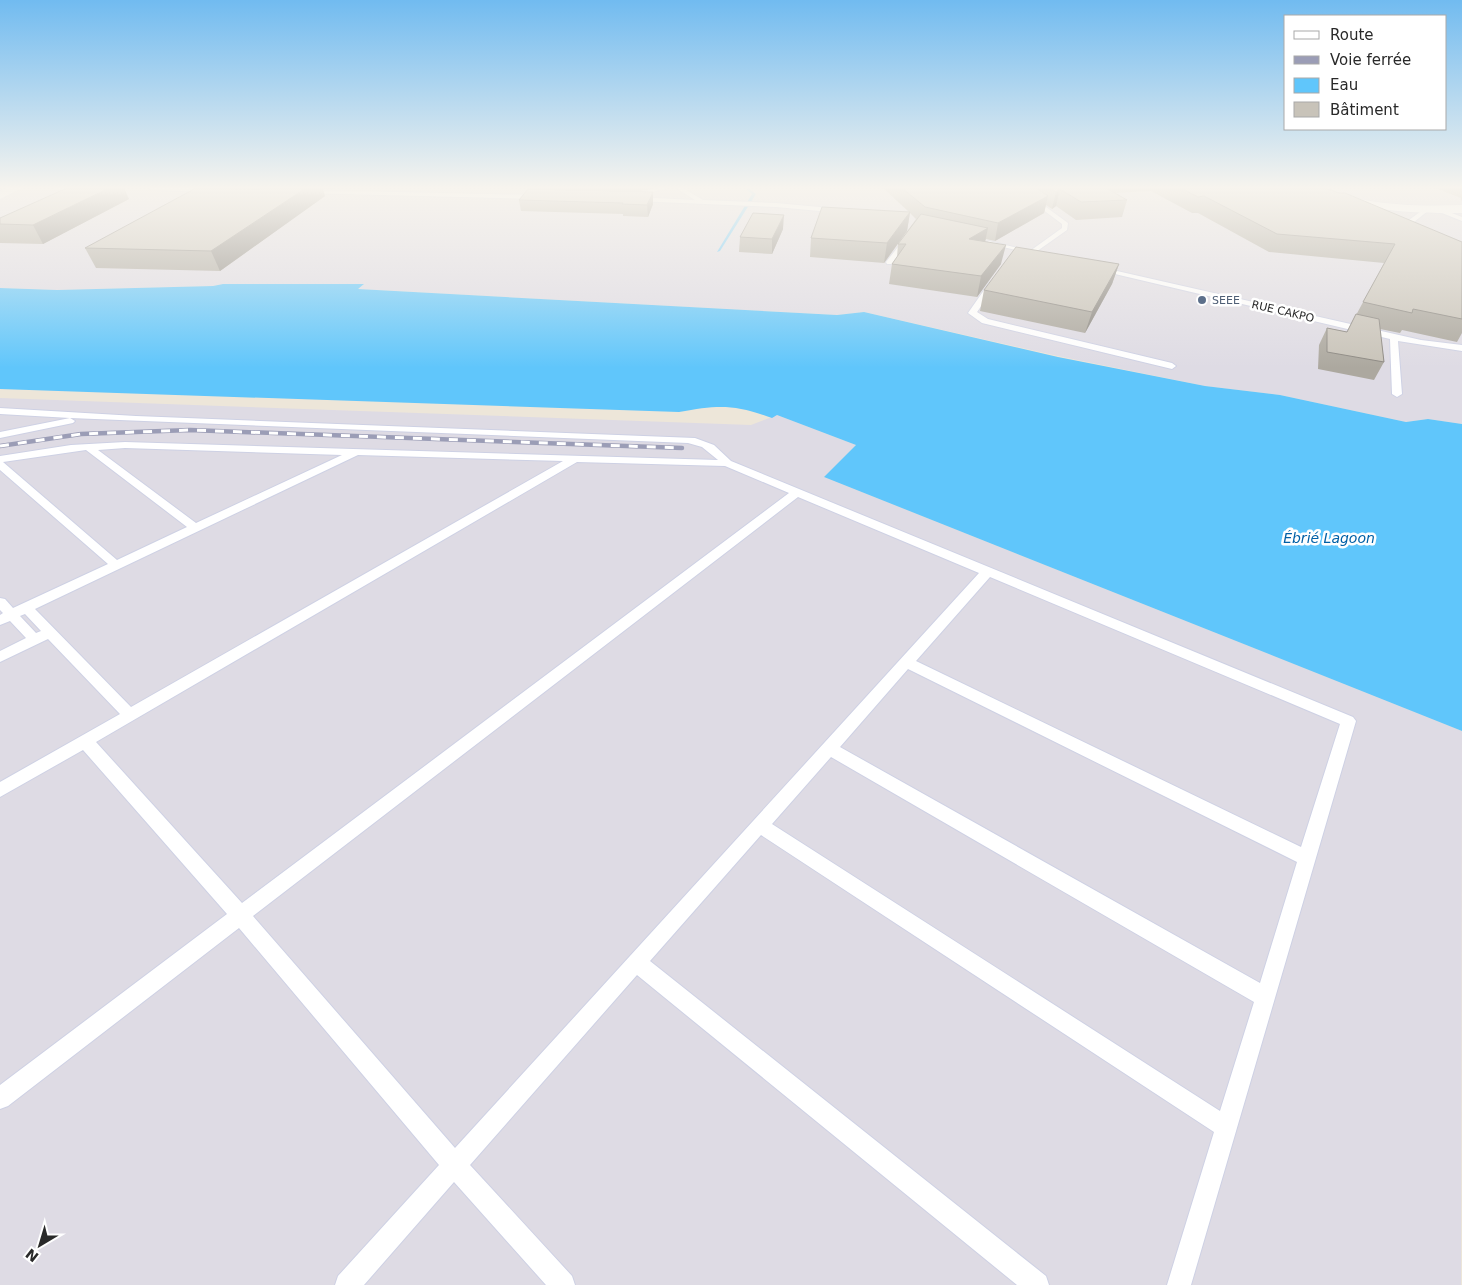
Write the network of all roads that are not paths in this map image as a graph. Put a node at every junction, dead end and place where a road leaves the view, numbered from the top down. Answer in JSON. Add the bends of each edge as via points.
{"nodes":[{"id":1,"x":901,"y":248,"type":"edge"},
{"id":2,"x":1008,"y":248,"type":"edge"},
{"id":3,"x":1038,"y":248,"type":"edge"},
{"id":4,"x":1018,"y":250,"type":"junction"},
{"id":5,"x":1031,"y":253,"type":"junction"},
{"id":6,"x":1040,"y":255,"type":"edge"},
{"id":7,"x":1012,"y":258,"type":"edge"},
{"id":8,"x":890,"y":262,"type":"edge"},
{"id":9,"x":1094,"y":267,"type":"edge"},
{"id":10,"x":995,"y":281,"type":"edge"},
{"id":11,"x":1394,"y":337,"type":"junction"},
{"id":12,"x":1462,"y":348,"type":"edge"},
{"id":13,"x":1172,"y":366,"type":"dead end"},
{"id":14,"x":1397,"y":394,"type":"dead end"},
{"id":15,"x":0,"y":412,"type":"edge"},
{"id":16,"x":93,"y":417,"type":"junction"},
{"id":17,"x":0,"y":435,"type":"edge"},
{"id":18,"x":88,"y":447,"type":"junction"},
{"id":19,"x":357,"y":452,"type":"junction"},
{"id":20,"x":576,"y":458,"type":"junction"},
{"id":21,"x":0,"y":459,"type":"edge"},
{"id":22,"x":727,"y":463,"type":"junction"},
{"id":23,"x":0,"y":464,"type":"edge"},
{"id":24,"x":797,"y":492,"type":"junction"},
{"id":25,"x":196,"y":528,"type":"junction"},
{"id":26,"x":116,"y":565,"type":"junction"},
{"id":27,"x":988,"y":571,"type":"junction"},
{"id":28,"x":0,"y":602,"type":"edge"},
{"id":29,"x":27,"y":608,"type":"junction"},
{"id":30,"x":6,"y":617,"type":"edge"},
{"id":31,"x":50,"y":632,"type":"junction"},
{"id":32,"x":35,"y":640,"type":"junction"},
{"id":33,"x":0,"y":657,"type":"edge"},
{"id":34,"x":906,"y":662,"type":"junction"},
{"id":35,"x":130,"y":716,"type":"junction"},
{"id":36,"x":85,"y":741,"type":"junction"},
{"id":37,"x":829,"y":748,"type":"junction"},
{"id":38,"x":0,"y":790,"type":"edge"},
{"id":39,"x":760,"y":825,"type":"junction"},
{"id":40,"x":1306,"y":858,"type":"junction"},
{"id":41,"x":240,"y":915,"type":"junction"},
{"id":42,"x":636,"y":962,"type":"junction"},
{"id":43,"x":1265,"y":997,"type":"junction"},
{"id":44,"x":0,"y":1098,"type":"edge"},
{"id":45,"x":1226,"y":1127,"type":"junction"},
{"id":46,"x":454,"y":1166,"type":"junction"},
{"id":47,"x":347,"y":1285,"type":"edge"},
{"id":48,"x":563,"y":1285,"type":"edge"},
{"id":49,"x":1037,"y":1285,"type":"edge"},
{"id":50,"x":1179,"y":1285,"type":"edge"}],
"edges":[{"from":1,"to":8,"type":"lane"},
{"from":2,"to":4,"type":"lane"},
{"from":3,"to":5,"type":"lane"},
{"from":4,"to":5,"type":"lane"},
{"from":4,"to":7,"type":"lane"},
{"from":5,"to":6,"type":"lane"},
{"from":9,"to":11,"type":"lane","name":"RUE CAKPO"},
{"from":10,"to":13,"type":"lane","via":[[972,313],[976,317]]},
{"from":11,"to":12,"type":"lane","name":"RUE CAKPO"},
{"from":11,"to":14,"type":"lane"},
{"from":15,"to":16,"type":"lane"},
{"from":16,"to":17,"type":"lane"},
{"from":16,"to":22,"type":"lane","via":[[688,440],[711,446]]},
{"from":18,"to":19,"type":"lane","via":[[125,445]]},
{"from":18,"to":21,"type":"lane"},
{"from":18,"to":25,"type":"lane"},
{"from":19,"to":20,"type":"lane"},
{"from":19,"to":25,"type":"lane"},
{"from":20,"to":22,"type":"lane"},
{"from":20,"to":35,"type":"lane"},
{"from":22,"to":24,"type":"lane"},
{"from":23,"to":26,"type":"lane"},
{"from":24,"to":27,"type":"lane"},
{"from":24,"to":41,"type":"lane"},
{"from":25,"to":26,"type":"lane"},
{"from":26,"to":29,"type":"lane"},
{"from":27,"to":34,"type":"lane"},
{"from":27,"to":40,"type":"lane","via":[[1348,720]]},
{"from":28,"to":30,"type":"lane"},
{"from":29,"to":30,"type":"lane"},
{"from":29,"to":31,"type":"lane"},
{"from":30,"to":32,"type":"lane"},
{"from":31,"to":32,"type":"lane"},
{"from":31,"to":35,"type":"lane"},
{"from":32,"to":33,"type":"lane"},
{"from":34,"to":37,"type":"lane"},
{"from":34,"to":40,"type":"lane"},
{"from":35,"to":36,"type":"lane"},
{"from":36,"to":38,"type":"lane"},
{"from":36,"to":41,"type":"lane"},
{"from":37,"to":39,"type":"lane"},
{"from":37,"to":43,"type":"lane"},
{"from":39,"to":42,"type":"lane"},
{"from":39,"to":45,"type":"lane"},
{"from":40,"to":43,"type":"lane"},
{"from":41,"to":44,"type":"lane"},
{"from":41,"to":46,"type":"lane"},
{"from":42,"to":46,"type":"lane"},
{"from":42,"to":49,"type":"lane"},
{"from":43,"to":45,"type":"lane"},
{"from":45,"to":50,"type":"lane"},
{"from":46,"to":47,"type":"lane"},
{"from":46,"to":48,"type":"lane"}]}
